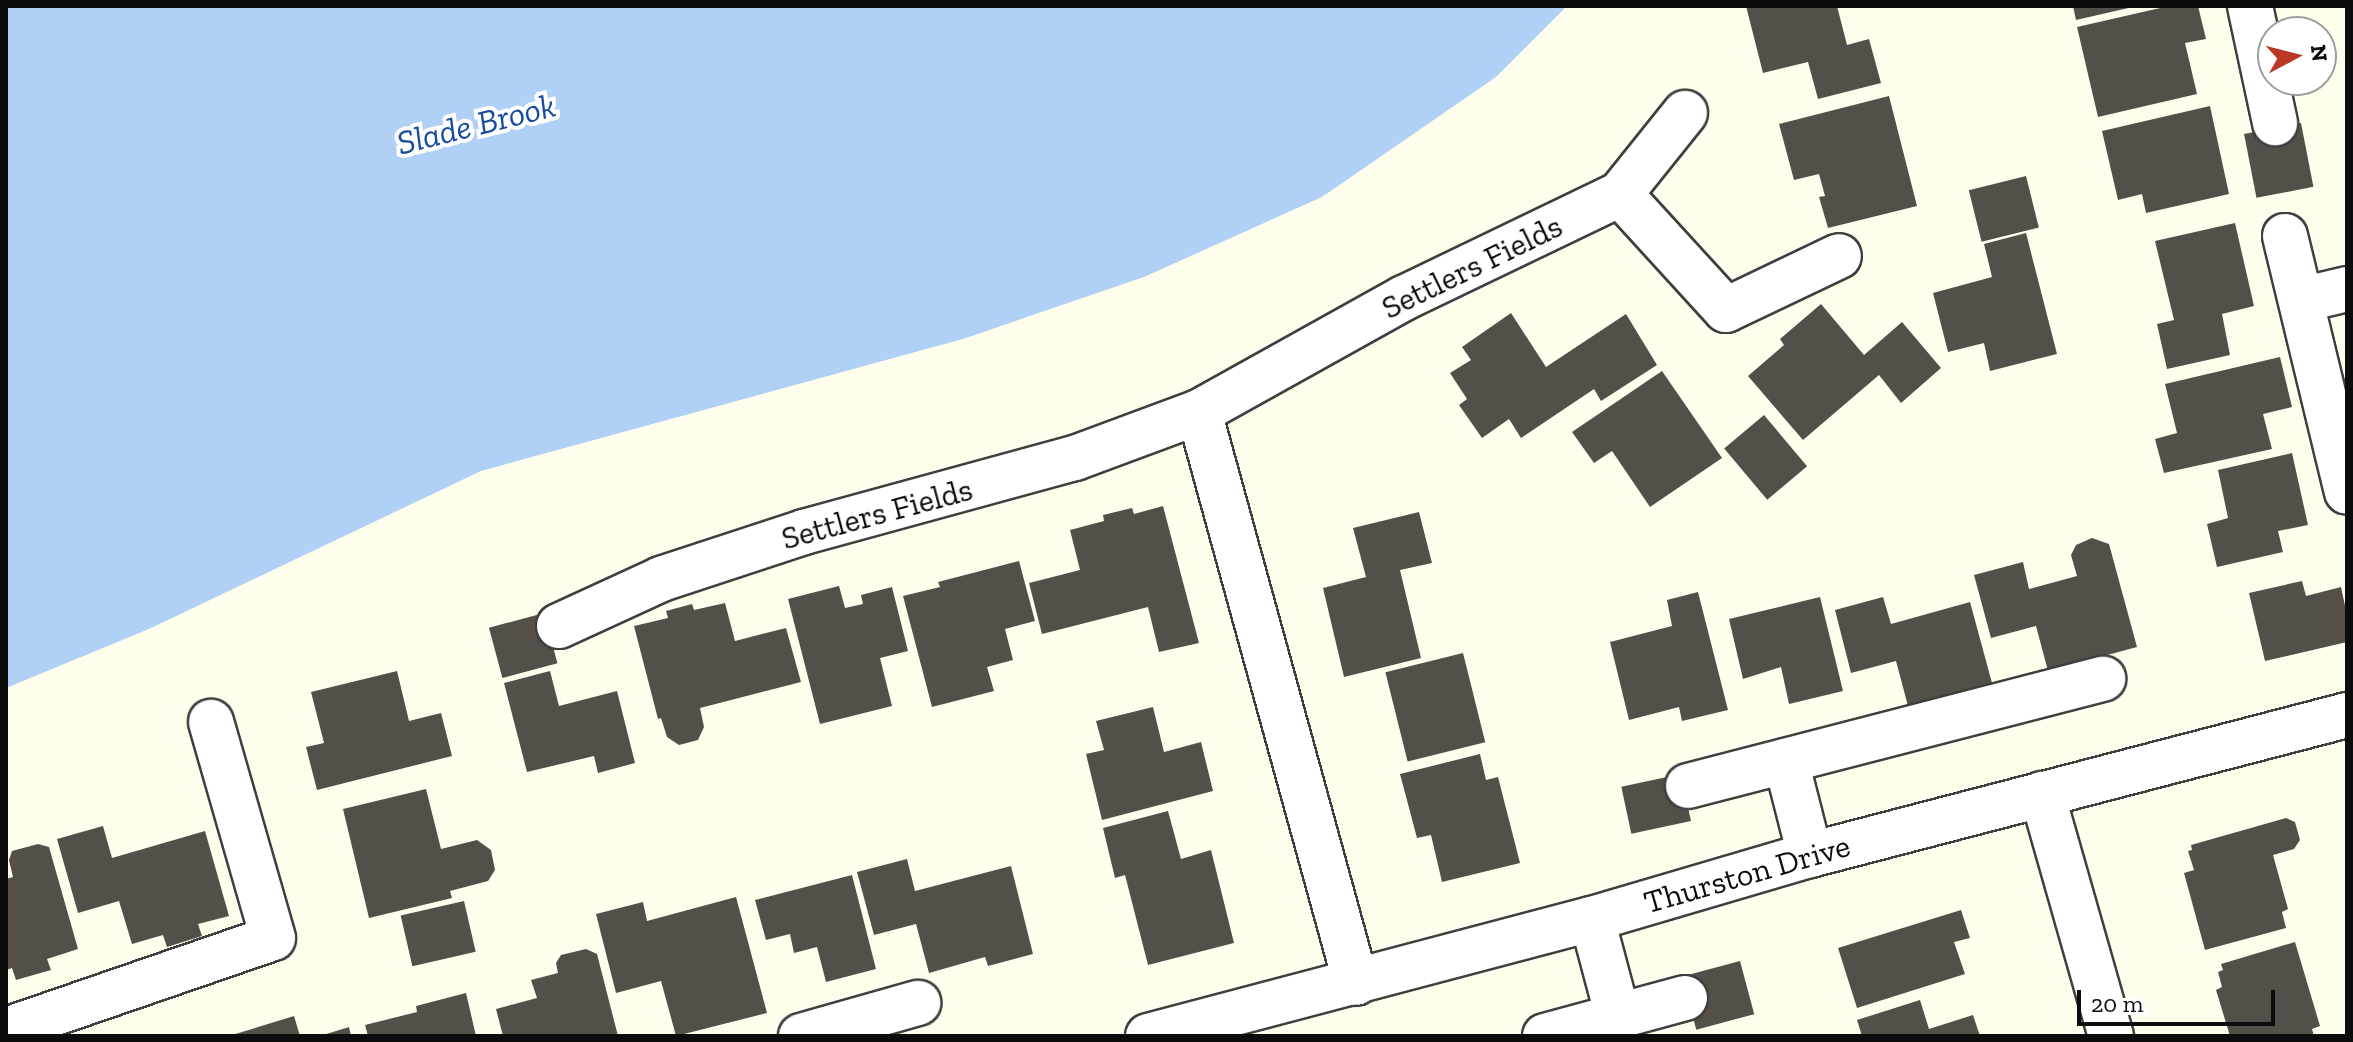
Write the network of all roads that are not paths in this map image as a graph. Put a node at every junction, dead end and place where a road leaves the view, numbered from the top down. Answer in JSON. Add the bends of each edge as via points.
{"nodes":[{"id":1,"x":2250,"y":6,"type":"edge"},
{"id":2,"x":1685,"y":113,"type":"dead end"},
{"id":3,"x":2275,"y":123,"type":"dead end"},
{"id":4,"x":1620,"y":194,"type":"junction"},
{"id":5,"x":2285,"y":236,"type":"dead end"},
{"id":6,"x":1839,"y":256,"type":"dead end"},
{"id":7,"x":2347,"y":289,"type":"edge"},
{"id":8,"x":2301,"y":300,"type":"junction"},
{"id":9,"x":1199,"y":412,"type":"junction"},
{"id":10,"x":2347,"y":492,"type":"edge"},
{"id":11,"x":559,"y":626,"type":"dead end"},
{"id":12,"x":2103,"y":679,"type":"dead end"},
{"id":13,"x":2347,"y":715,"type":"edge"},
{"id":14,"x":211,"y":722,"type":"dead end"},
{"id":15,"x":1786,"y":761,"type":"junction"},
{"id":16,"x":1688,"y":786,"type":"dead end"},
{"id":17,"x":2042,"y":794,"type":"junction"},
{"id":18,"x":1810,"y":855,"type":"junction"},
{"id":19,"x":1592,"y":919,"type":"junction"},
{"id":20,"x":1356,"y":983,"type":"junction"},
{"id":21,"x":1685,"y":998,"type":"dead end"},
{"id":22,"x":918,"y":1003,"type":"dead end"},
{"id":23,"x":1618,"y":1017,"type":"junction"},
{"id":24,"x":6,"y":1030,"type":"edge"},
{"id":25,"x":801,"y":1036,"type":"edge"},
{"id":26,"x":1148,"y":1036,"type":"edge"},
{"id":27,"x":1545,"y":1036,"type":"edge"},
{"id":28,"x":2111,"y":1036,"type":"edge"}],
"edges":[{"from":1,"to":3,"type":"street"},
{"from":2,"to":4,"type":"street","name":"Settlers Fields"},
{"from":4,"to":6,"type":"street","via":[[1726,310]]},
{"from":4,"to":9,"type":"street","name":"Settlers Fields","via":[[1404,298]]},
{"from":5,"to":8,"type":"street"},
{"from":7,"to":8,"type":"street"},
{"from":8,"to":10,"type":"street"},
{"from":9,"to":11,"type":"street","name":"Settlers Fields","via":[[1062,462],[804,532],[661,579]]},
{"from":9,"to":20,"type":"street"},
{"from":12,"to":15,"type":"street"},
{"from":13,"to":17,"type":"street","name":"Thurston Drive"},
{"from":14,"to":24,"type":"street","via":[[273,938]]},
{"from":15,"to":16,"type":"street"},
{"from":15,"to":18,"type":"street"},
{"from":17,"to":18,"type":"street","name":"Thurston Drive"},
{"from":17,"to":28,"type":"street"},
{"from":18,"to":19,"type":"street","name":"Thurston Drive"},
{"from":19,"to":20,"type":"street","name":"Thurston Drive"},
{"from":19,"to":23,"type":"street"},
{"from":20,"to":26,"type":"street","name":"Thurston Drive"},
{"from":21,"to":23,"type":"street"},
{"from":22,"to":25,"type":"street"},
{"from":23,"to":27,"type":"street"}]}
